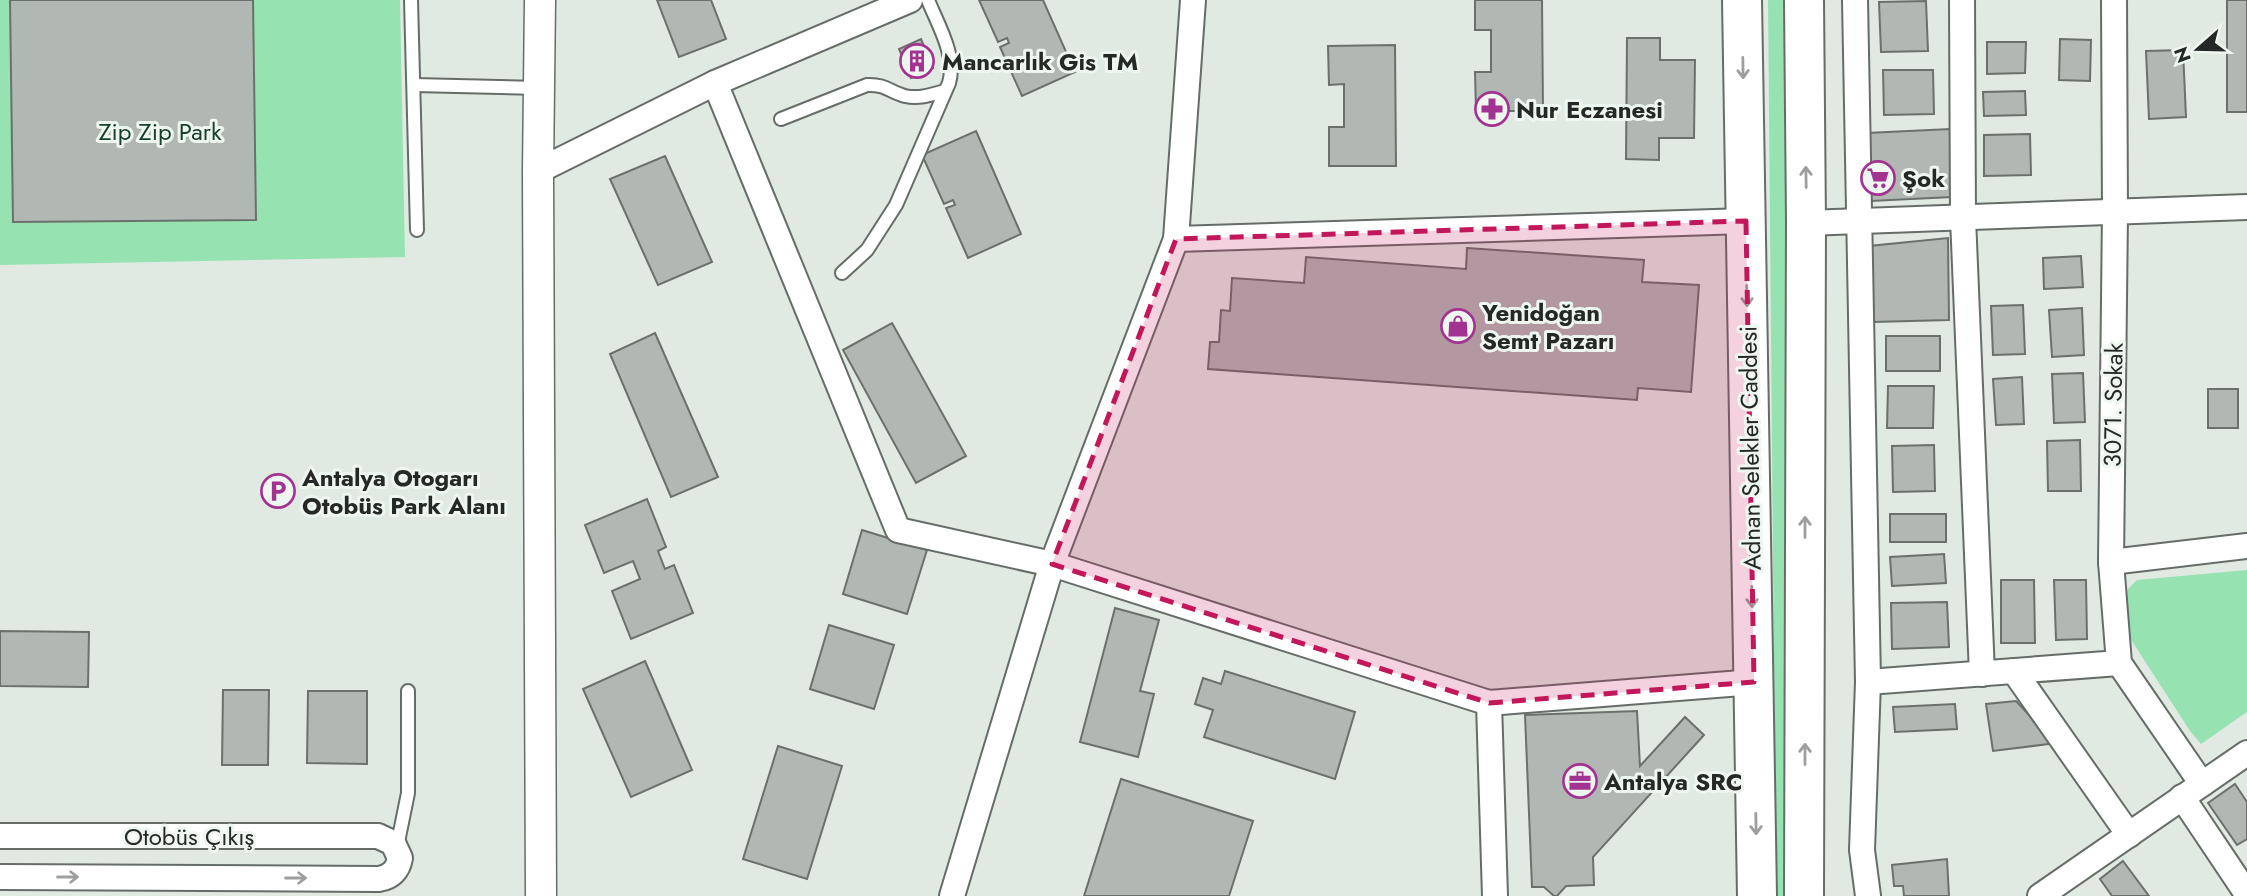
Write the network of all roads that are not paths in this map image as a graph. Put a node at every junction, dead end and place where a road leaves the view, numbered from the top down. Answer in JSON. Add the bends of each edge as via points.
{"nodes":[{"id":1,"x":411,"y":0,"type":"edge"},
{"id":2,"x":540,"y":0,"type":"edge"},
{"id":3,"x":910,"y":0,"type":"edge"},
{"id":4,"x":928,"y":0,"type":"edge"},
{"id":5,"x":1193,"y":0,"type":"edge"},
{"id":6,"x":1742,"y":0,"type":"edge"},
{"id":7,"x":1804,"y":0,"type":"edge"},
{"id":8,"x":1855,"y":0,"type":"edge"},
{"id":9,"x":1962,"y":0,"type":"edge"},
{"id":10,"x":2114,"y":0,"type":"edge"},
{"id":11,"x":715,"y":83,"type":"junction"},
{"id":12,"x":414,"y":85,"type":"junction"},
{"id":13,"x":539,"y":88,"type":"junction"},
{"id":14,"x":944,"y":91,"type":"junction"},
{"id":15,"x":781,"y":119,"type":"dead end"},
{"id":16,"x":538,"y":171,"type":"junction"},
{"id":17,"x":2247,"y":208,"type":"edge"},
{"id":18,"x":2115,"y":212,"type":"junction"},
{"id":19,"x":1962,"y":218,"type":"junction"},
{"id":20,"x":1746,"y":221,"type":"junction"},
{"id":21,"x":1860,"y":221,"type":"junction"},
{"id":22,"x":1806,"y":223,"type":"junction"},
{"id":23,"x":417,"y":230,"type":"dead end"},
{"id":24,"x":1176,"y":239,"type":"junction"},
{"id":25,"x":842,"y":273,"type":"dead end"},
{"id":26,"x":2247,"y":546,"type":"edge"},
{"id":27,"x":2111,"y":562,"type":"junction"},
{"id":28,"x":1052,"y":564,"type":"junction"},
{"id":29,"x":2119,"y":663,"type":"junction"},
{"id":30,"x":2014,"y":671,"type":"junction"},
{"id":31,"x":1982,"y":674,"type":"junction"},
{"id":32,"x":1754,"y":682,"type":"junction"},
{"id":33,"x":1868,"y":682,"type":"junction"},
{"id":34,"x":408,"y":691,"type":"dead end"},
{"id":35,"x":1489,"y":703,"type":"junction"},
{"id":36,"x":2247,"y":753,"type":"edge"},
{"id":37,"x":2192,"y":791,"type":"junction"},
{"id":38,"x":2129,"y":835,"type":"junction"},
{"id":39,"x":0,"y":836,"type":"edge"},
{"id":40,"x":387,"y":842,"type":"junction"},
{"id":41,"x":0,"y":877,"type":"edge"},
{"id":42,"x":2247,"y":894,"type":"edge"},
{"id":43,"x":541,"y":896,"type":"edge"},
{"id":44,"x":952,"y":896,"type":"edge"},
{"id":45,"x":1495,"y":896,"type":"edge"},
{"id":46,"x":1757,"y":896,"type":"edge"},
{"id":47,"x":1804,"y":896,"type":"edge"},
{"id":48,"x":1868,"y":896,"type":"edge"},
{"id":49,"x":2040,"y":896,"type":"edge"}],
"edges":[{"from":1,"to":12,"type":"lane"},
{"from":2,"to":13,"type":"street"},
{"from":3,"to":11,"type":"street"},
{"from":4,"to":14,"type":"lane","via":[[951,61],[952,73]]},
{"from":5,"to":24,"type":"street"},
{"from":6,"to":20,"type":"main road","name":"Adnan Selekler Caddesi","one_way":true},
{"from":22,"to":7,"type":"main road","one_way":true},
{"from":8,"to":21,"type":"street"},
{"from":9,"to":19,"type":"street"},
{"from":10,"to":18,"type":"street","name":"3071. Sokak"},
{"from":11,"to":16,"type":"street"},
{"from":11,"to":28,"type":"street","via":[[898,530]]},
{"from":12,"to":13,"type":"lane"},
{"from":12,"to":23,"type":"lane"},
{"from":13,"to":16,"type":"street"},
{"from":14,"to":15,"type":"lane","via":[[906,97],[879,85],[867,85]]},
{"from":14,"to":25,"type":"lane","via":[[896,205],[867,250]]},
{"from":16,"to":43,"type":"street"},
{"from":17,"to":18,"type":"street"},
{"from":18,"to":19,"type":"street"},
{"from":18,"to":27,"type":"street","name":"3071. Sokak"},
{"from":19,"to":21,"type":"street"},
{"from":19,"to":31,"type":"street"},
{"from":20,"to":24,"type":"street"},
{"from":20,"to":32,"type":"main road","name":"Adnan Selekler Caddesi","one_way":true},
{"from":21,"to":22,"type":"street"},
{"from":21,"to":33,"type":"street"},
{"from":47,"to":22,"type":"main road","one_way":true},
{"from":24,"to":28,"type":"street"},
{"from":26,"to":27,"type":"street"},
{"from":27,"to":29,"type":"street","name":"3071. Sokak"},
{"from":28,"to":35,"type":"street"},
{"from":28,"to":44,"type":"street"},
{"from":29,"to":30,"type":"street"},
{"from":29,"to":37,"type":"street","name":"3071. Sokak"},
{"from":30,"to":31,"type":"street"},
{"from":30,"to":38,"type":"street"},
{"from":31,"to":33,"type":"street"},
{"from":32,"to":35,"type":"street"},
{"from":32,"to":46,"type":"main road","name":"Adnan Selekler Caddesi","one_way":true},
{"from":33,"to":48,"type":"street","via":[[1862,850]]},
{"from":34,"to":40,"type":"lane","via":[[408,793]]},
{"from":35,"to":45,"type":"street"},
{"from":36,"to":37,"type":"street"},
{"from":37,"to":38,"type":"street"},
{"from":37,"to":42,"type":"street","name":"3071. Sokak"},
{"from":38,"to":49,"type":"street"},
{"from":39,"to":40,"type":"street","name":"Otobüs Çıkış"},
{"from":41,"to":40,"type":"street","one_way":true,"via":[[379,879],[389,876],[400,858]]}]}
